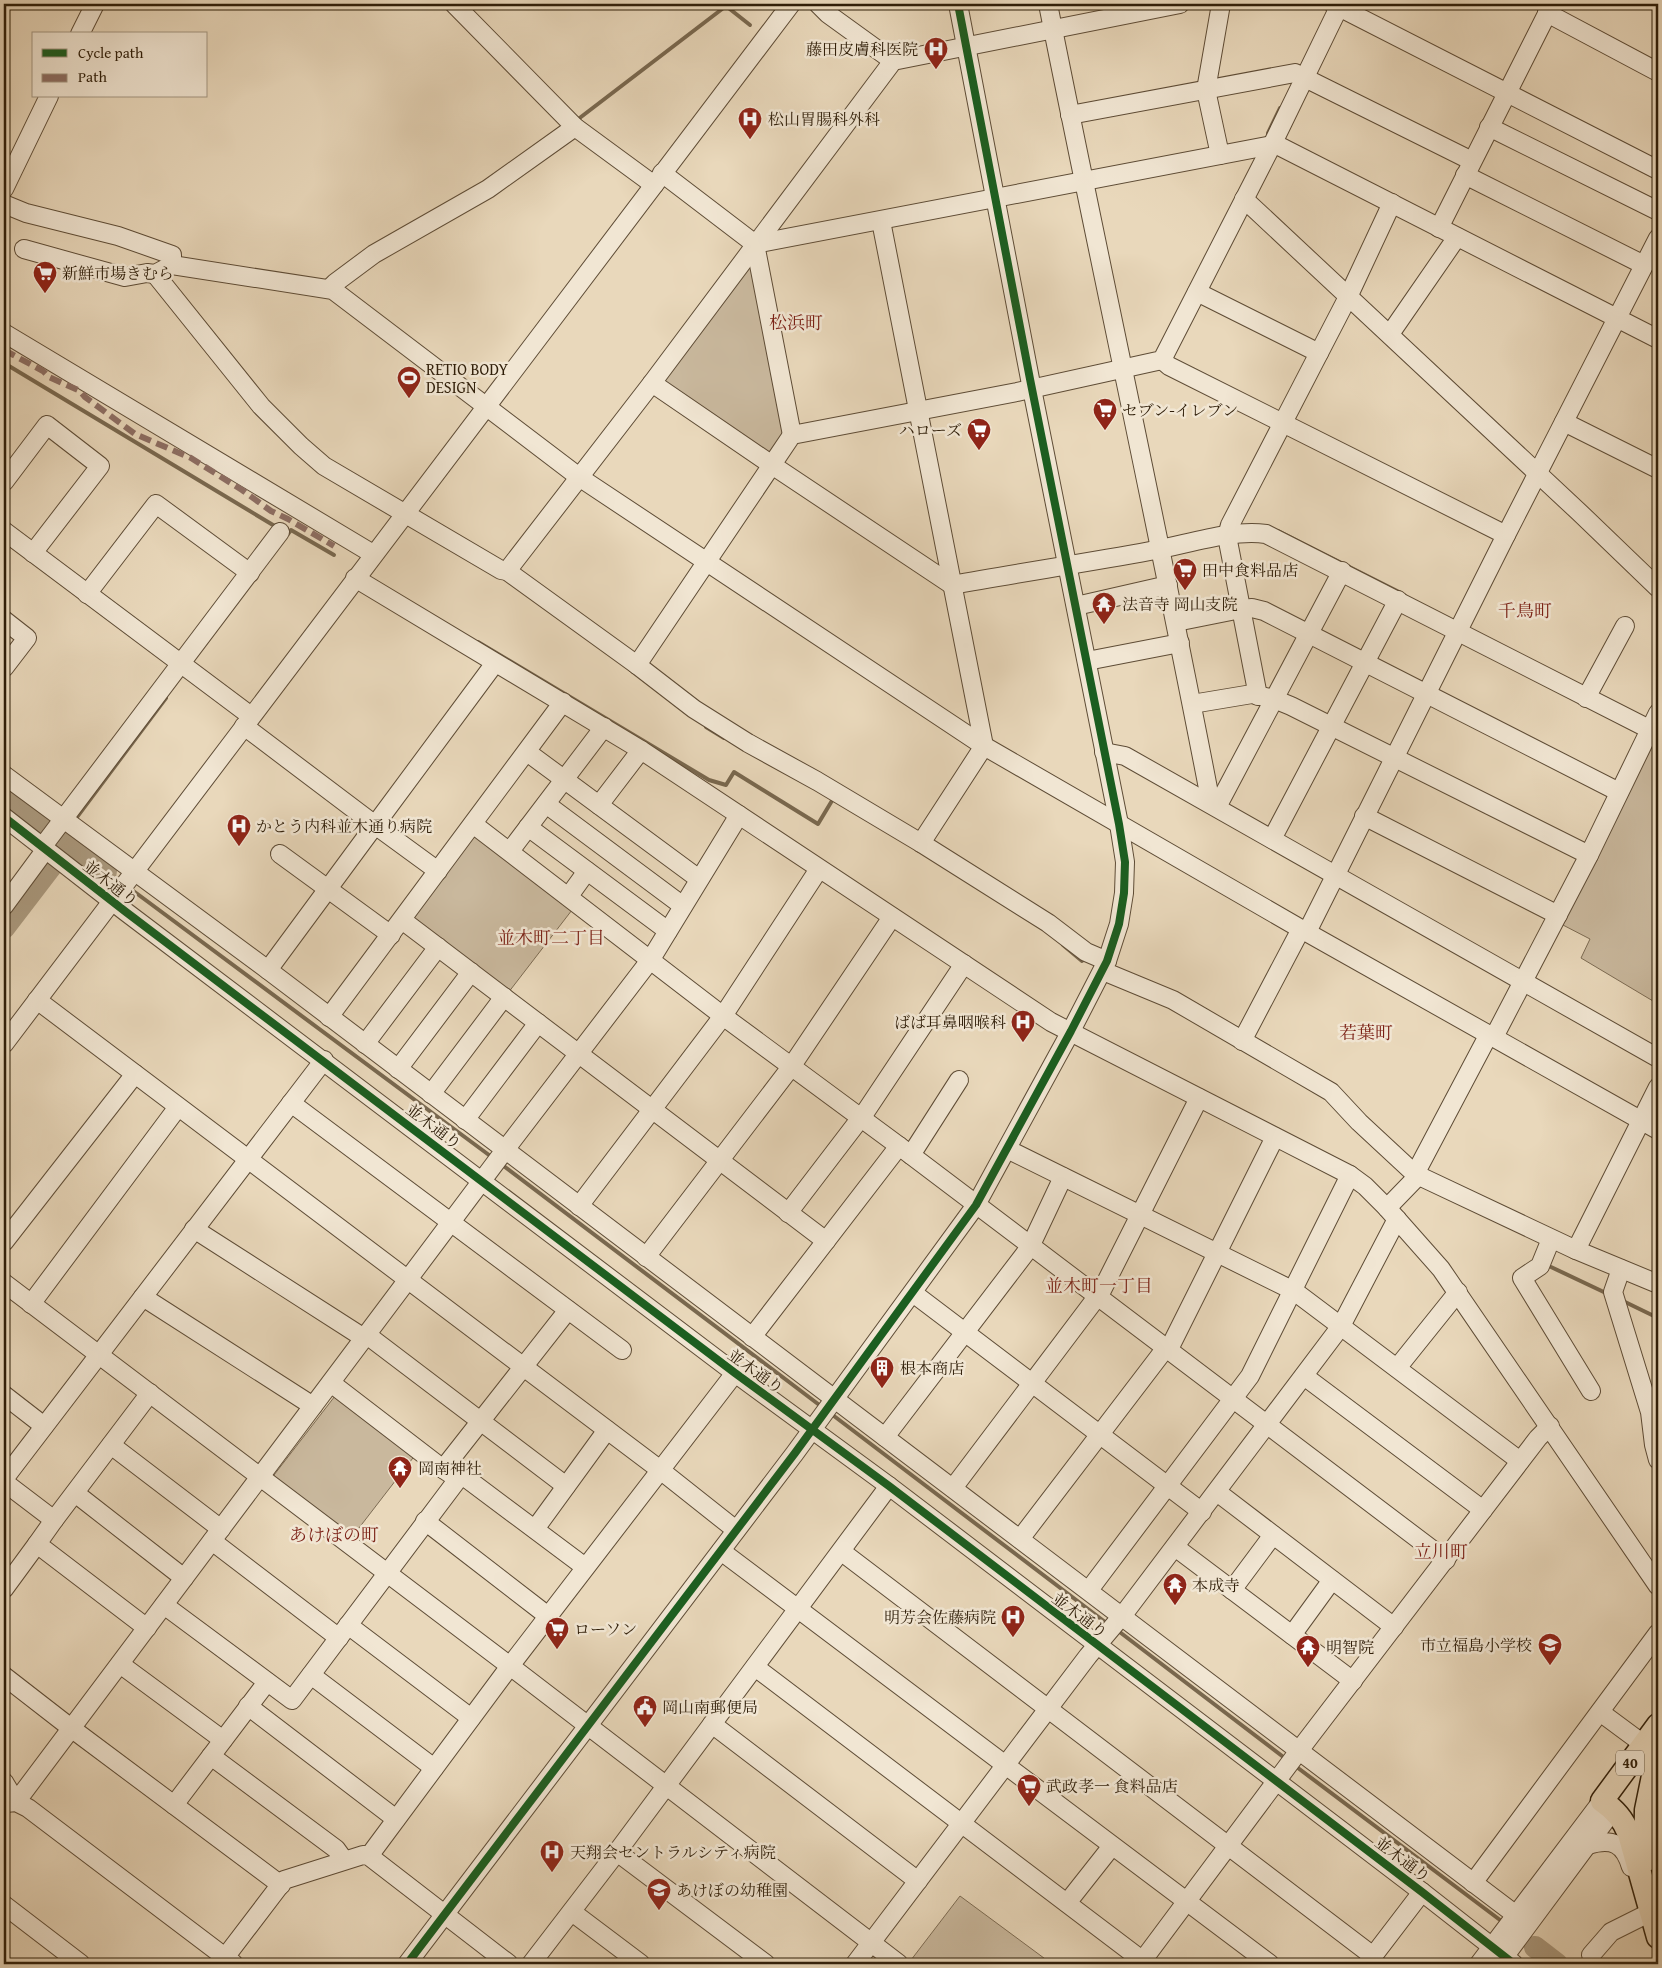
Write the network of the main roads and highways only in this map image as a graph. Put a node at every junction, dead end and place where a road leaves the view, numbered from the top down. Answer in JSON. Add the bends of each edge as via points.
{"nodes":[{"id":1,"x":1658,"y":1725,"type":"edge"},
{"id":2,"x":1654,"y":1751,"type":"edge"},
{"id":3,"x":1653,"y":1917,"type":"edge"}],
"edges":[{"from":1,"to":2,"type":"main road","number":"40"},
{"from":2,"to":3,"type":"main road","number":"40","via":[[1644,1833]]},
{"from":2,"to":3,"type":"main road","number":"40","via":[[1608,1805],[1624,1822],[1629,1834]]}]}
